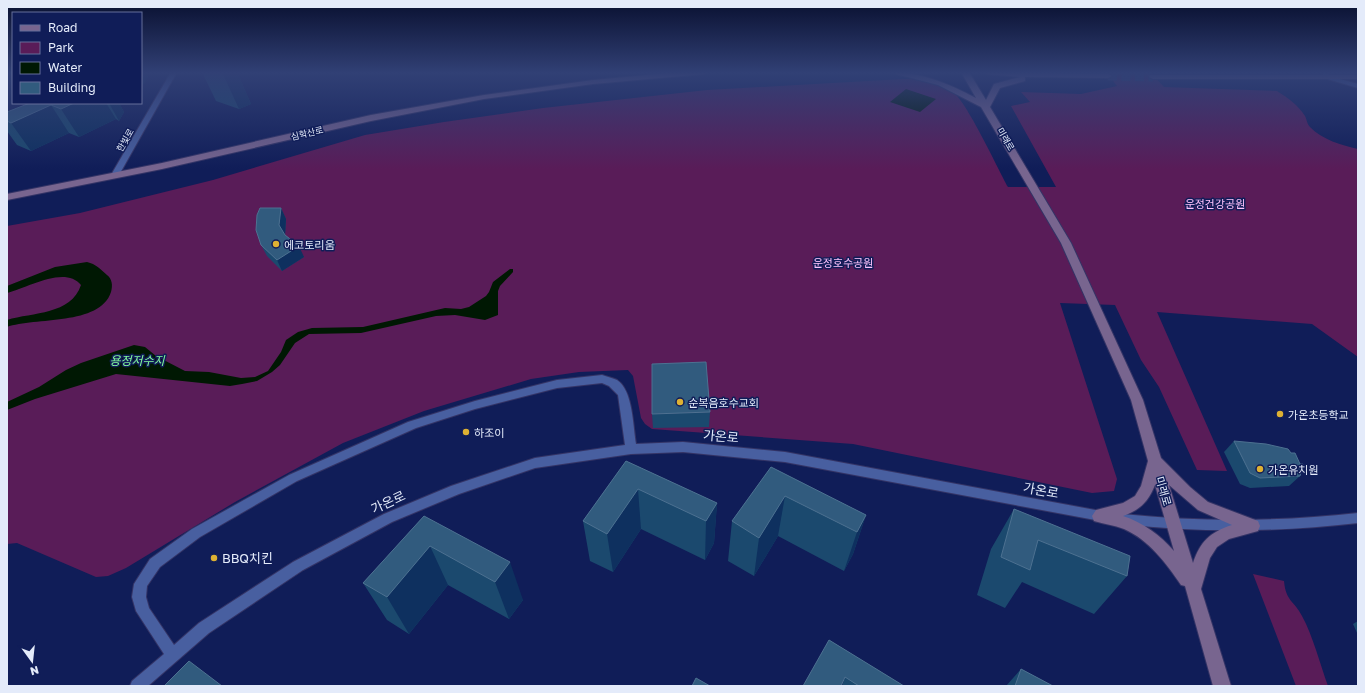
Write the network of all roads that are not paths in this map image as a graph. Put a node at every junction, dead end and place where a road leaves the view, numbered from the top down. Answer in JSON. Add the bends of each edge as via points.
{"nodes":[{"id":1,"x":155,"y":104,"type":"edge"},
{"id":2,"x":445,"y":104,"type":"edge"},
{"id":3,"x":984,"y":104,"type":"edge"},
{"id":4,"x":987,"y":106,"type":"joint"},
{"id":5,"x":115,"y":175,"type":"junction"},
{"id":6,"x":7,"y":196,"type":"edge"},
{"id":7,"x":631,"y":449,"type":"junction"},
{"id":8,"x":1155,"y":460,"type":"junction"},
{"id":9,"x":1099,"y":516,"type":"junction"},
{"id":10,"x":1358,"y":518,"type":"edge"},
{"id":11,"x":1174,"y":525,"type":"junction"},
{"id":12,"x":1253,"y":526,"type":"junction"},
{"id":13,"x":1193,"y":589,"type":"junction"},
{"id":14,"x":173,"y":655,"type":"junction"},
{"id":15,"x":137,"y":686,"type":"edge"},
{"id":16,"x":1222,"y":686,"type":"edge"}],
"edges":[{"from":1,"to":5,"type":"street","name":"한빛로"},
{"from":2,"to":5,"type":"street","name":"심학산로","via":[[371,118]]},
{"from":3,"to":4,"type":"street"},
{"from":4,"to":8,"type":"street","name":"미래로","via":[[1066,243],[1137,400]]},
{"from":5,"to":6,"type":"street","name":"심학산로"},
{"from":7,"to":9,"type":"street","name":"가온로","via":[[683,447],[785,457]]},
{"from":7,"to":14,"type":"street","name":"가온로","via":[[535,463],[455,490],[388,518],[298,566],[204,628]]},
{"from":7,"to":14,"type":"street","via":[[623,394],[613,383],[602,380],[557,384],[475,405],[412,425],[353,450],[293,478],[196,533],[155,563],[141,584],[139,597],[143,612]]},
{"from":8,"to":9,"type":"street","via":[[1148,489],[1140,502],[1127,509]]},
{"from":8,"to":11,"type":"street","name":"미래로"},
{"from":8,"to":12,"type":"street","via":[[1184,491],[1203,506]]},
{"from":9,"to":11,"type":"street","name":"가온로"},
{"from":9,"to":13,"type":"street","via":[[1132,526],[1152,538],[1169,555]]},
{"from":10,"to":12,"type":"street","name":"가온로"},
{"from":11,"to":12,"type":"street","name":"가온로"},
{"from":11,"to":13,"type":"street","name":"미래로"},
{"from":12,"to":13,"type":"street","via":[[1224,535],[1212,542],[1205,553]]},
{"from":13,"to":16,"type":"street","name":"미래로"},
{"from":14,"to":15,"type":"street","name":"가온로"}]}
